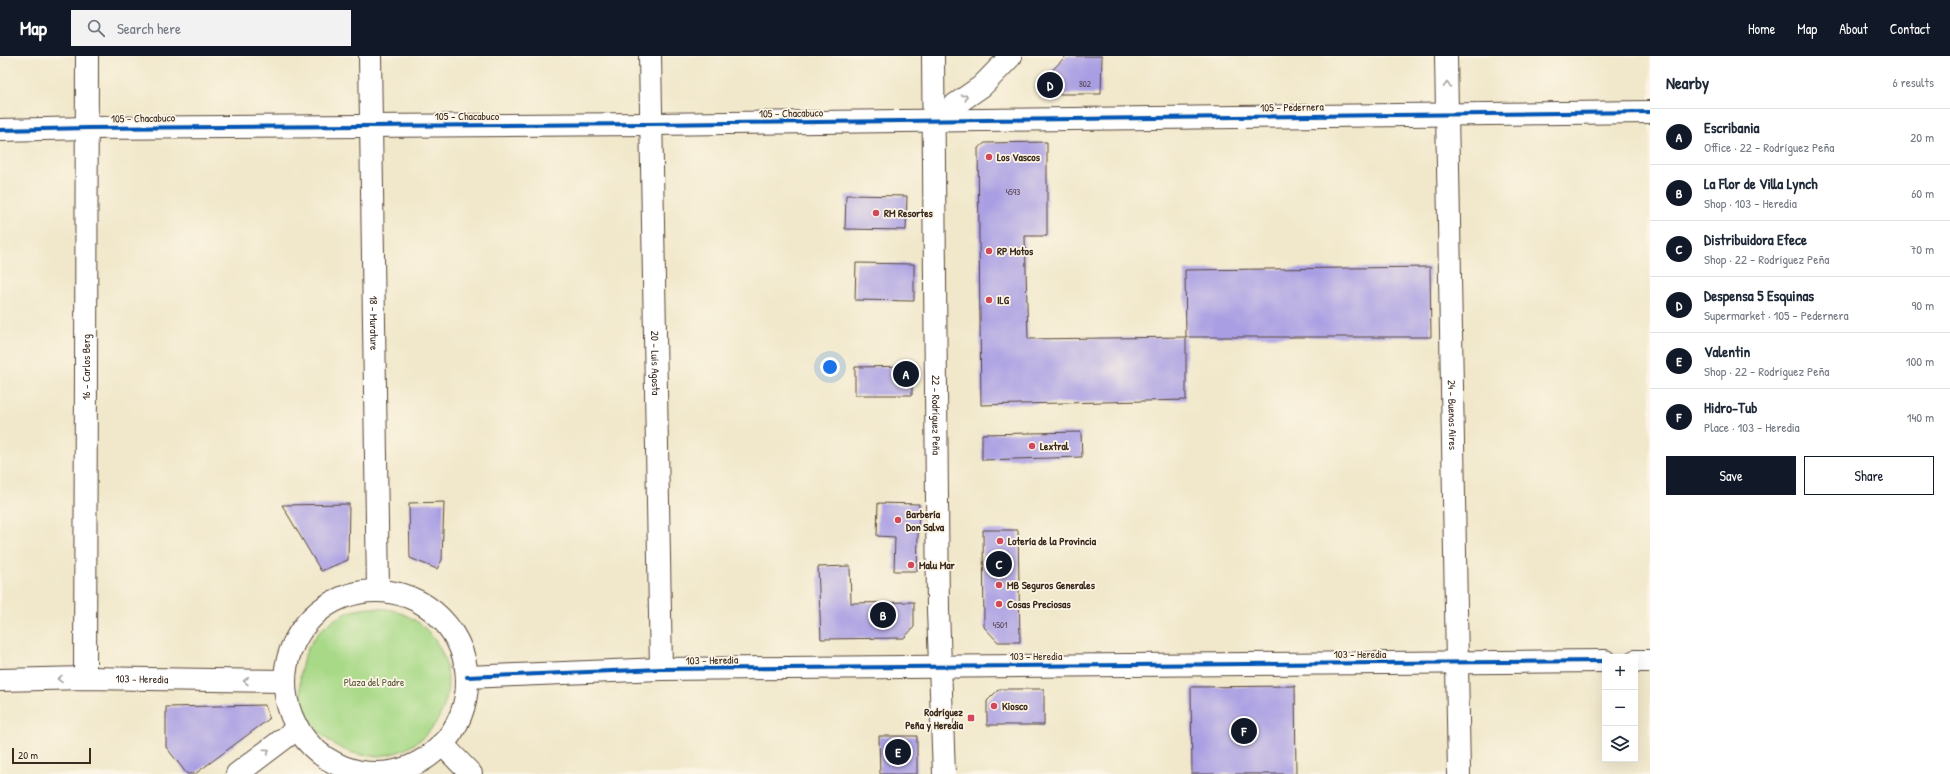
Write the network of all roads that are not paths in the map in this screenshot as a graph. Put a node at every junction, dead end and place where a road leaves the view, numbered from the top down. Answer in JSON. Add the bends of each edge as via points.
{"nodes":[{"id":1,"x":87,"y":56,"type":"edge"},
{"id":2,"x":370,"y":56,"type":"edge"},
{"id":3,"x":650,"y":56,"type":"edge"},
{"id":4,"x":933,"y":56,"type":"edge"},
{"id":5,"x":1010,"y":56,"type":"edge"},
{"id":6,"x":1446,"y":56,"type":"edge"},
{"id":7,"x":1650,"y":112,"type":"edge"},
{"id":8,"x":1447,"y":114,"type":"junction"},
{"id":9,"x":933,"y":120,"type":"junction"},
{"id":10,"x":651,"y":124,"type":"junction"},
{"id":11,"x":371,"y":125,"type":"junction"},
{"id":12,"x":88,"y":128,"type":"junction"},
{"id":13,"x":0,"y":130,"type":"edge"},
{"id":14,"x":378,"y":590,"type":"junction"},
{"id":15,"x":1602,"y":661,"type":"edge"},
{"id":16,"x":1638,"y":661,"type":"edge"},
{"id":17,"x":1650,"y":661,"type":"edge"},
{"id":18,"x":1457,"y":662,"type":"junction"},
{"id":19,"x":939,"y":666,"type":"junction"},
{"id":20,"x":661,"y":669,"type":"junction"},
{"id":21,"x":467,"y":677,"type":"junction"},
{"id":22,"x":85,"y":678,"type":"junction"},
{"id":23,"x":0,"y":680,"type":"edge"},
{"id":24,"x":285,"y":681,"type":"junction"},
{"id":25,"x":298,"y":728,"type":"junction"},
{"id":26,"x":442,"y":744,"type":"junction"},
{"id":27,"x":380,"y":773,"type":"edge"},
{"id":28,"x":237,"y":774,"type":"edge"},
{"id":29,"x":470,"y":774,"type":"edge"},
{"id":30,"x":944,"y":774,"type":"edge"},
{"id":31,"x":1459,"y":774,"type":"edge"}],
"edges":[{"from":1,"to":12,"type":"street","name":"16 - Carlos Berg"},
{"from":2,"to":11,"type":"street","name":"18 - Murature"},
{"from":3,"to":10,"type":"street","name":"20 - Luis Agosta"},
{"from":4,"to":9,"type":"street","name":"22 - Rodríguez Peña"},
{"from":9,"to":5,"type":"street","one_way":true,"via":[[982,86]]},
{"from":8,"to":6,"type":"street","name":"24 - Buenos Aires","one_way":true},
{"from":7,"to":8,"type":"street","name":"105 - Pedernera"},
{"from":8,"to":9,"type":"street","name":"105 - Pedernera"},
{"from":8,"to":18,"type":"street","name":"24 - Buenos Aires"},
{"from":9,"to":10,"type":"street","name":"105 - Chacabuco"},
{"from":9,"to":19,"type":"street","name":"22 - Rodríguez Peña"},
{"from":10,"to":11,"type":"street","name":"105 - Chacabuco"},
{"from":10,"to":20,"type":"street","name":"20 - Luis Agosta"},
{"from":11,"to":12,"type":"street","name":"105 - Chacabuco"},
{"from":11,"to":14,"type":"street","name":"18 - Murature"},
{"from":12,"to":13,"type":"street","name":"105 - Chacabuco"},
{"from":12,"to":22,"type":"street","name":"16 - Carlos Berg"},
{"from":14,"to":21,"type":"street","via":[[405,595],[429,607],[444,621],[462,650]]},
{"from":14,"to":24,"type":"street","via":[[350,594],[323,607],[303,627],[290,653]]},
{"from":15,"to":18,"type":"street","name":"103 - Heredia"},
{"from":16,"to":17,"type":"street"},
{"from":18,"to":19,"type":"street","name":"103 - Heredia"},
{"from":18,"to":31,"type":"street","name":"24 - Buenos Aires"},
{"from":19,"to":20,"type":"street","name":"103 - Heredia"},
{"from":19,"to":30,"type":"street","name":"22 - Rodríguez Peña"},
{"from":20,"to":21,"type":"street","name":"103 - Heredia"},
{"from":21,"to":26,"type":"street","via":[[462,713]]},
{"from":22,"to":23,"type":"street","name":"103 - Heredia","one_way":true},
{"from":24,"to":22,"type":"street","name":"103 - Heredia","one_way":true},
{"from":24,"to":25,"type":"street","via":[[290,714]]},
{"from":25,"to":27,"type":"street","via":[[313,748],[333,762],[356,770]]},
{"from":28,"to":25,"type":"street","one_way":true},
{"from":26,"to":27,"type":"street","via":[[425,759],[403,768]]},
{"from":26,"to":29,"type":"street"}]}
